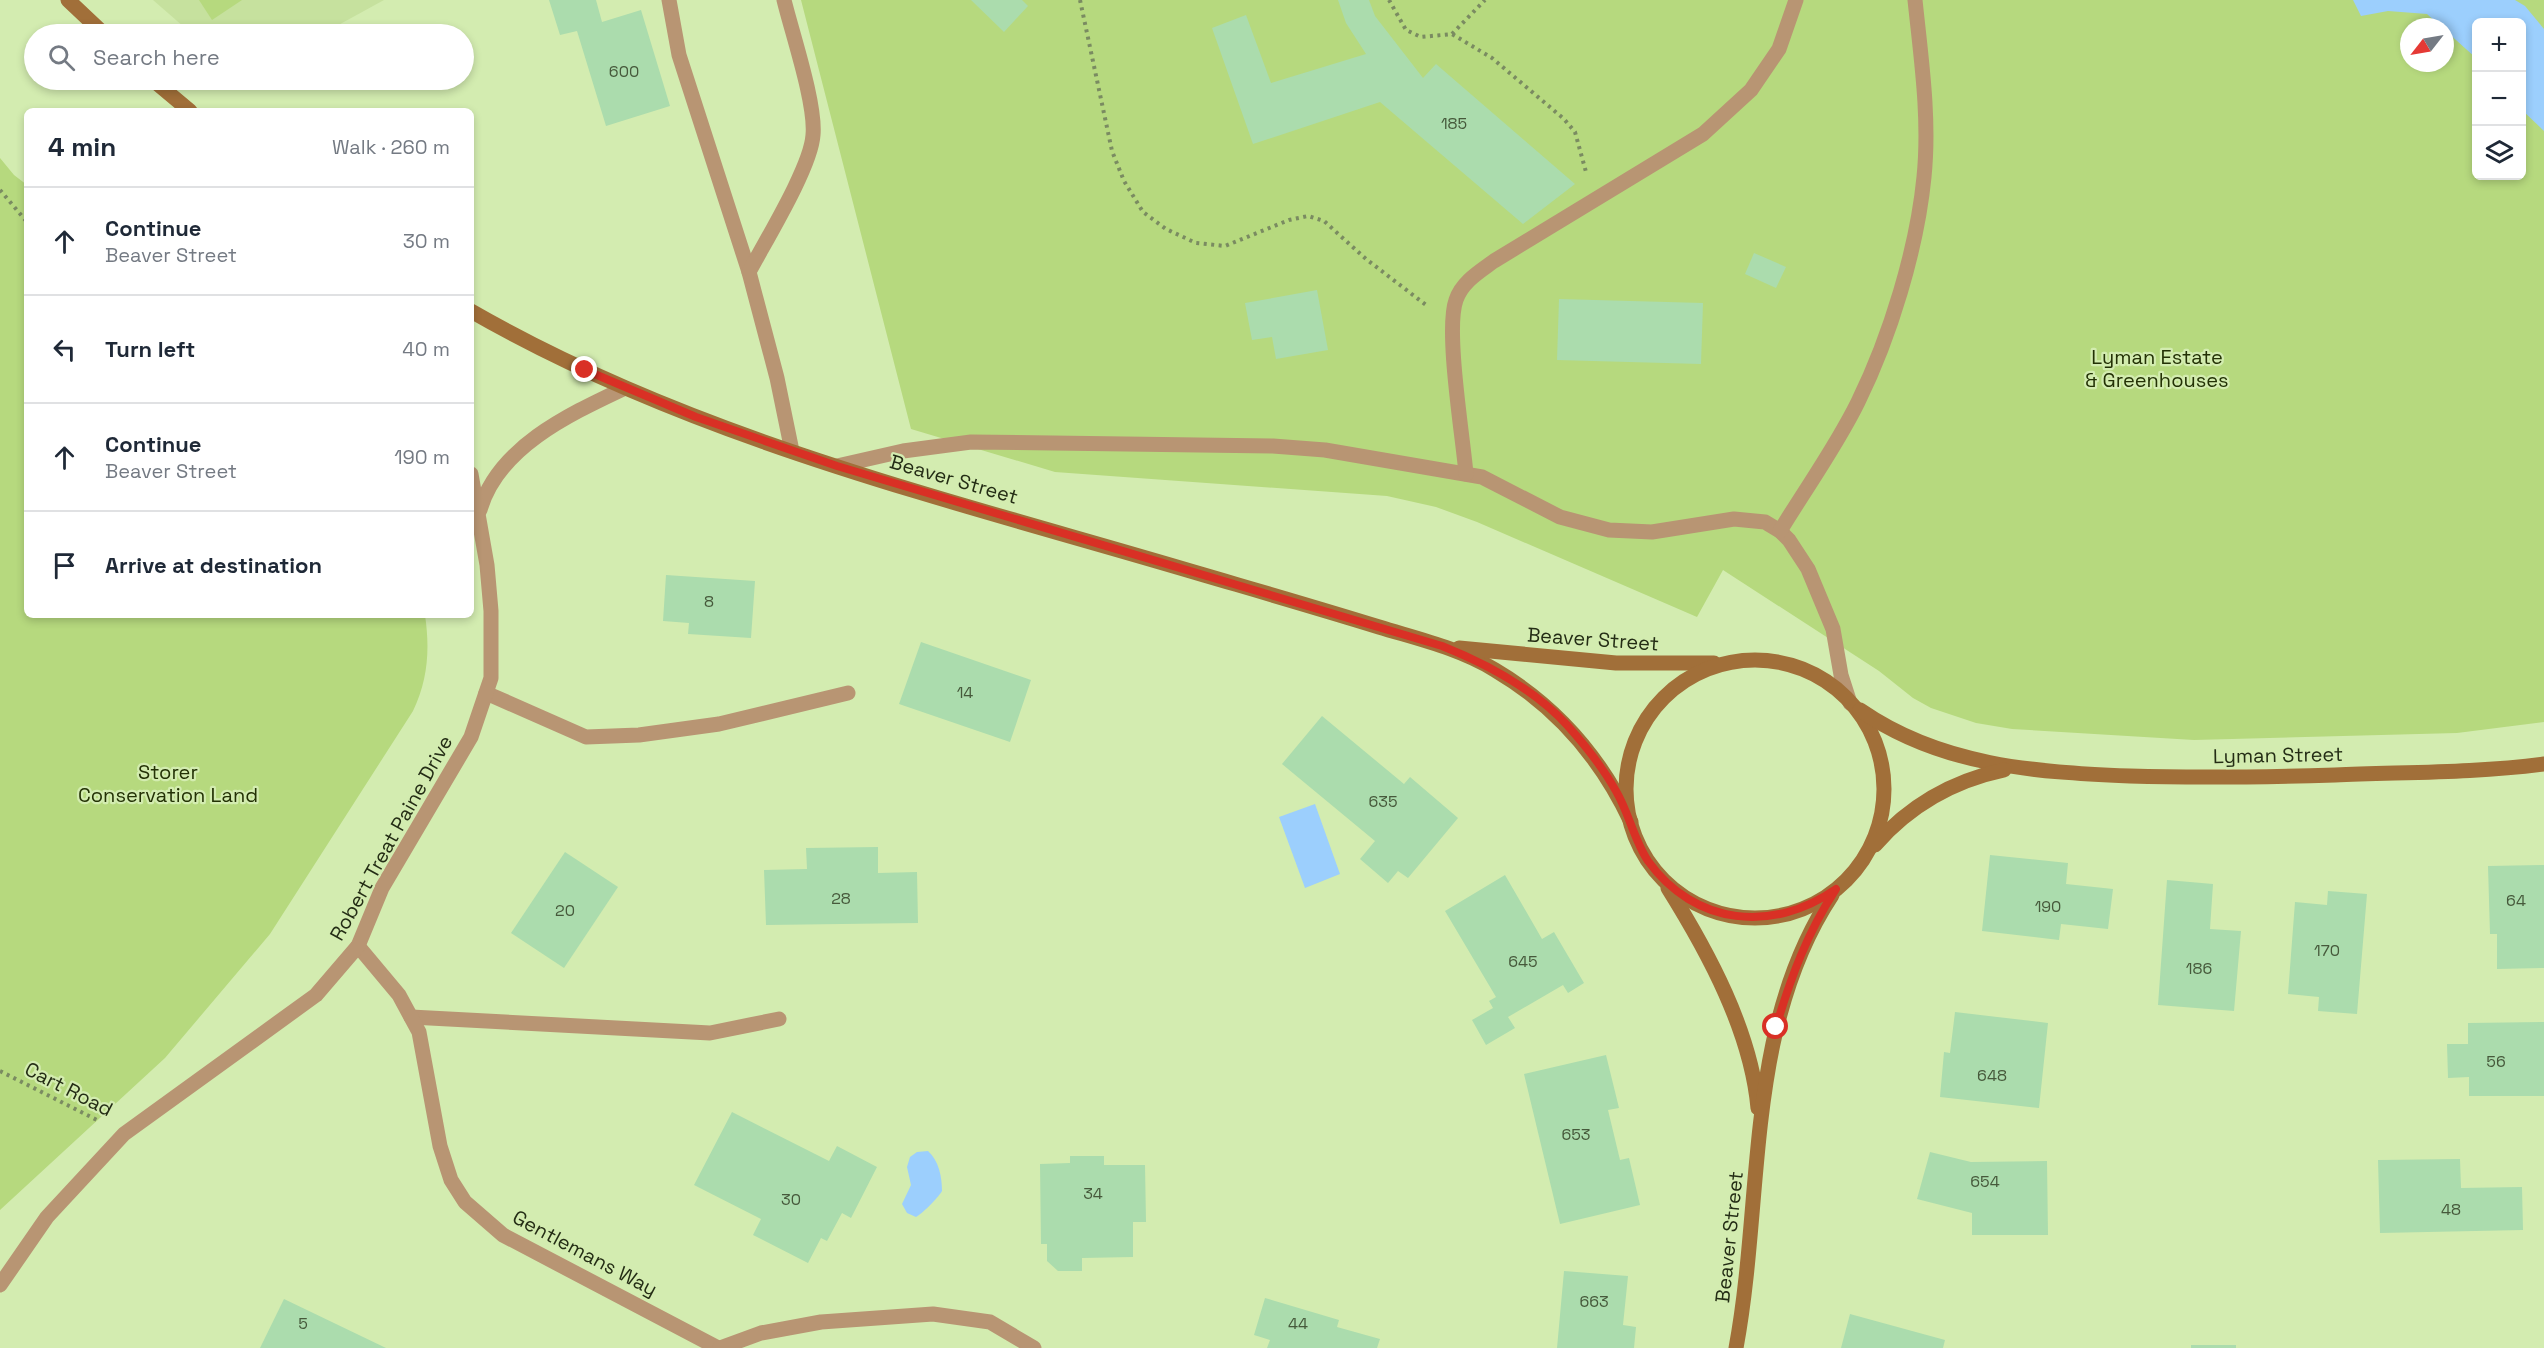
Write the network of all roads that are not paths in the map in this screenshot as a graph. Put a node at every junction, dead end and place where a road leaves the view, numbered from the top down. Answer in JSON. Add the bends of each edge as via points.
{"nodes":[{"id":1,"x":68,"y":0,"type":"edge"},
{"id":2,"x":669,"y":0,"type":"edge"},
{"id":3,"x":784,"y":0,"type":"edge"},
{"id":4,"x":1796,"y":0,"type":"edge"},
{"id":5,"x":1915,"y":0,"type":"edge"},
{"id":6,"x":93,"y":24,"type":"edge"},
{"id":7,"x":165,"y":90,"type":"edge"},
{"id":8,"x":186,"y":108,"type":"edge"},
{"id":9,"x":749,"y":272,"type":"junction"},
{"id":10,"x":474,"y":313,"type":"edge"},
{"id":11,"x":625,"y":388,"type":"junction"},
{"id":12,"x":792,"y":451,"type":"junction"},
{"id":13,"x":837,"y":466,"type":"junction"},
{"id":14,"x":1466,"y":474,"type":"junction"},
{"id":15,"x":474,"y":489,"type":"edge"},
{"id":16,"x":479,"y":513,"type":"junction"},
{"id":17,"x":1780,"y":531,"type":"junction"},
{"id":18,"x":1442,"y":646,"type":"junction"},
{"id":19,"x":1742,"y":660,"type":"junction"},
{"id":20,"x":486,"y":693,"type":"junction"},
{"id":21,"x":848,"y":693,"type":"dead end"},
{"id":22,"x":1850,"y":703,"type":"junction"},
{"id":23,"x":2544,"y":764,"type":"edge"},
{"id":24,"x":2014,"y":768,"type":"junction"},
{"id":25,"x":1631,"y":822,"type":"junction"},
{"id":26,"x":1863,"y":859,"type":"junction"},
{"id":27,"x":1660,"y":875,"type":"junction"},
{"id":28,"x":1836,"y":889,"type":"junction"},
{"id":29,"x":358,"y":946,"type":"junction"},
{"id":30,"x":411,"y":1017,"type":"junction"},
{"id":31,"x":779,"y":1018,"type":"dead end"},
{"id":32,"x":1760,"y":1131,"type":"junction"},
{"id":33,"x":0,"y":1285,"type":"edge"},
{"id":34,"x":719,"y":1348,"type":"edge"},
{"id":35,"x":1034,"y":1348,"type":"edge"},
{"id":36,"x":1736,"y":1348,"type":"edge"}],
"edges":[{"from":1,"to":6,"type":"main road"},
{"from":2,"to":9,"type":"street","via":[[680,55]]},
{"from":3,"to":9,"type":"street","via":[[811,110],[813,135],[807,159]]},
{"from":4,"to":14,"type":"street","via":[[1779,50],[1751,90],[1703,134],[1473,277],[1455,302],[1453,320]]},
{"from":5,"to":17,"type":"street","via":[[1924,88],[1924,175],[1913,249],[1858,402]]},
{"from":7,"to":8,"type":"main road"},
{"from":9,"to":12,"type":"street"},
{"from":10,"to":11,"type":"main road","name":"Beaver Street"},
{"from":11,"to":12,"type":"main road","name":"Beaver Street"},
{"from":11,"to":16,"type":"street","name":"Robert Treat Paine Drive","via":[[581,409],[517,453],[491,482]]},
{"from":12,"to":13,"type":"main road","name":"Beaver Street"},
{"from":13,"to":14,"type":"street","via":[[915,449],[1011,442],[1273,446],[1325,450]]},
{"from":13,"to":18,"type":"main road","name":"Beaver Street"},
{"from":14,"to":17,"type":"street","via":[[1499,484],[1560,517],[1609,530],[1652,532],[1750,519]]},
{"from":15,"to":16,"type":"street","name":"Robert Treat Paine Drive"},
{"from":16,"to":20,"type":"street","name":"Robert Treat Paine Drive","via":[[491,610],[491,678]]},
{"from":17,"to":22,"type":"street","via":[[1800,553],[1824,606]]},
{"from":18,"to":19,"type":"main road","name":"Beaver Street","via":[[1616,663]]},
{"from":18,"to":25,"type":"main road","name":"Beaver Street","via":[[1492,668],[1566,724],[1616,791]]},
{"from":19,"to":22,"type":"main road","via":[[1763,660],[1804,670]]},
{"from":19,"to":25,"type":"main road","via":[[1706,669],[1689,678],[1649,715],[1628,767],[1627,804]]},
{"from":20,"to":21,"type":"street","via":[[586,737],[639,735],[719,724]]},
{"from":20,"to":29,"type":"street","name":"Robert Treat Paine Drive","via":[[471,737],[382,888]]},
{"from":22,"to":24,"type":"main road","name":"Lyman Street","via":[[1876,722],[1919,743],[1970,760]]},
{"from":22,"to":26,"type":"main road","via":[[1875,742],[1884,782],[1880,822]]},
{"from":23,"to":24,"type":"main road","name":"Lyman Street","via":[[2220,778]]},
{"from":24,"to":26,"type":"main road","name":"Lyman Street","via":[[1960,782],[1933,795],[1908,811]]},
{"from":25,"to":27,"type":"main road","via":[[1647,859]]},
{"from":26,"to":28,"type":"main road","name":"Lyman Street"},
{"from":27,"to":28,"type":"main road","via":[[1693,902],[1713,911],[1756,918],[1799,910]]},
{"from":27,"to":32,"type":"main road","name":"Beaver Street","via":[[1694,932],[1737,1026],[1757,1099]]},
{"from":28,"to":32,"type":"main road","name":"Beaver Street","via":[[1808,935],[1788,987],[1776,1027]]},
{"from":29,"to":30,"type":"street","name":"Gentlemans Way","via":[[399,995]]},
{"from":29,"to":33,"type":"street","name":"Robert Treat Paine Drive","via":[[316,995],[124,1134],[47,1217]]},
{"from":30,"to":31,"type":"street","via":[[710,1034]]},
{"from":30,"to":34,"type":"street","name":"Gentlemans Way","via":[[419,1032],[440,1146],[451,1180],[465,1202],[503,1235]]},
{"from":32,"to":36,"type":"main road","name":"Beaver Street","via":[[1752,1242]]},
{"from":34,"to":35,"type":"street","name":"Gentlemans Way","via":[[761,1333],[820,1322],[933,1314],[990,1322]]}]}
